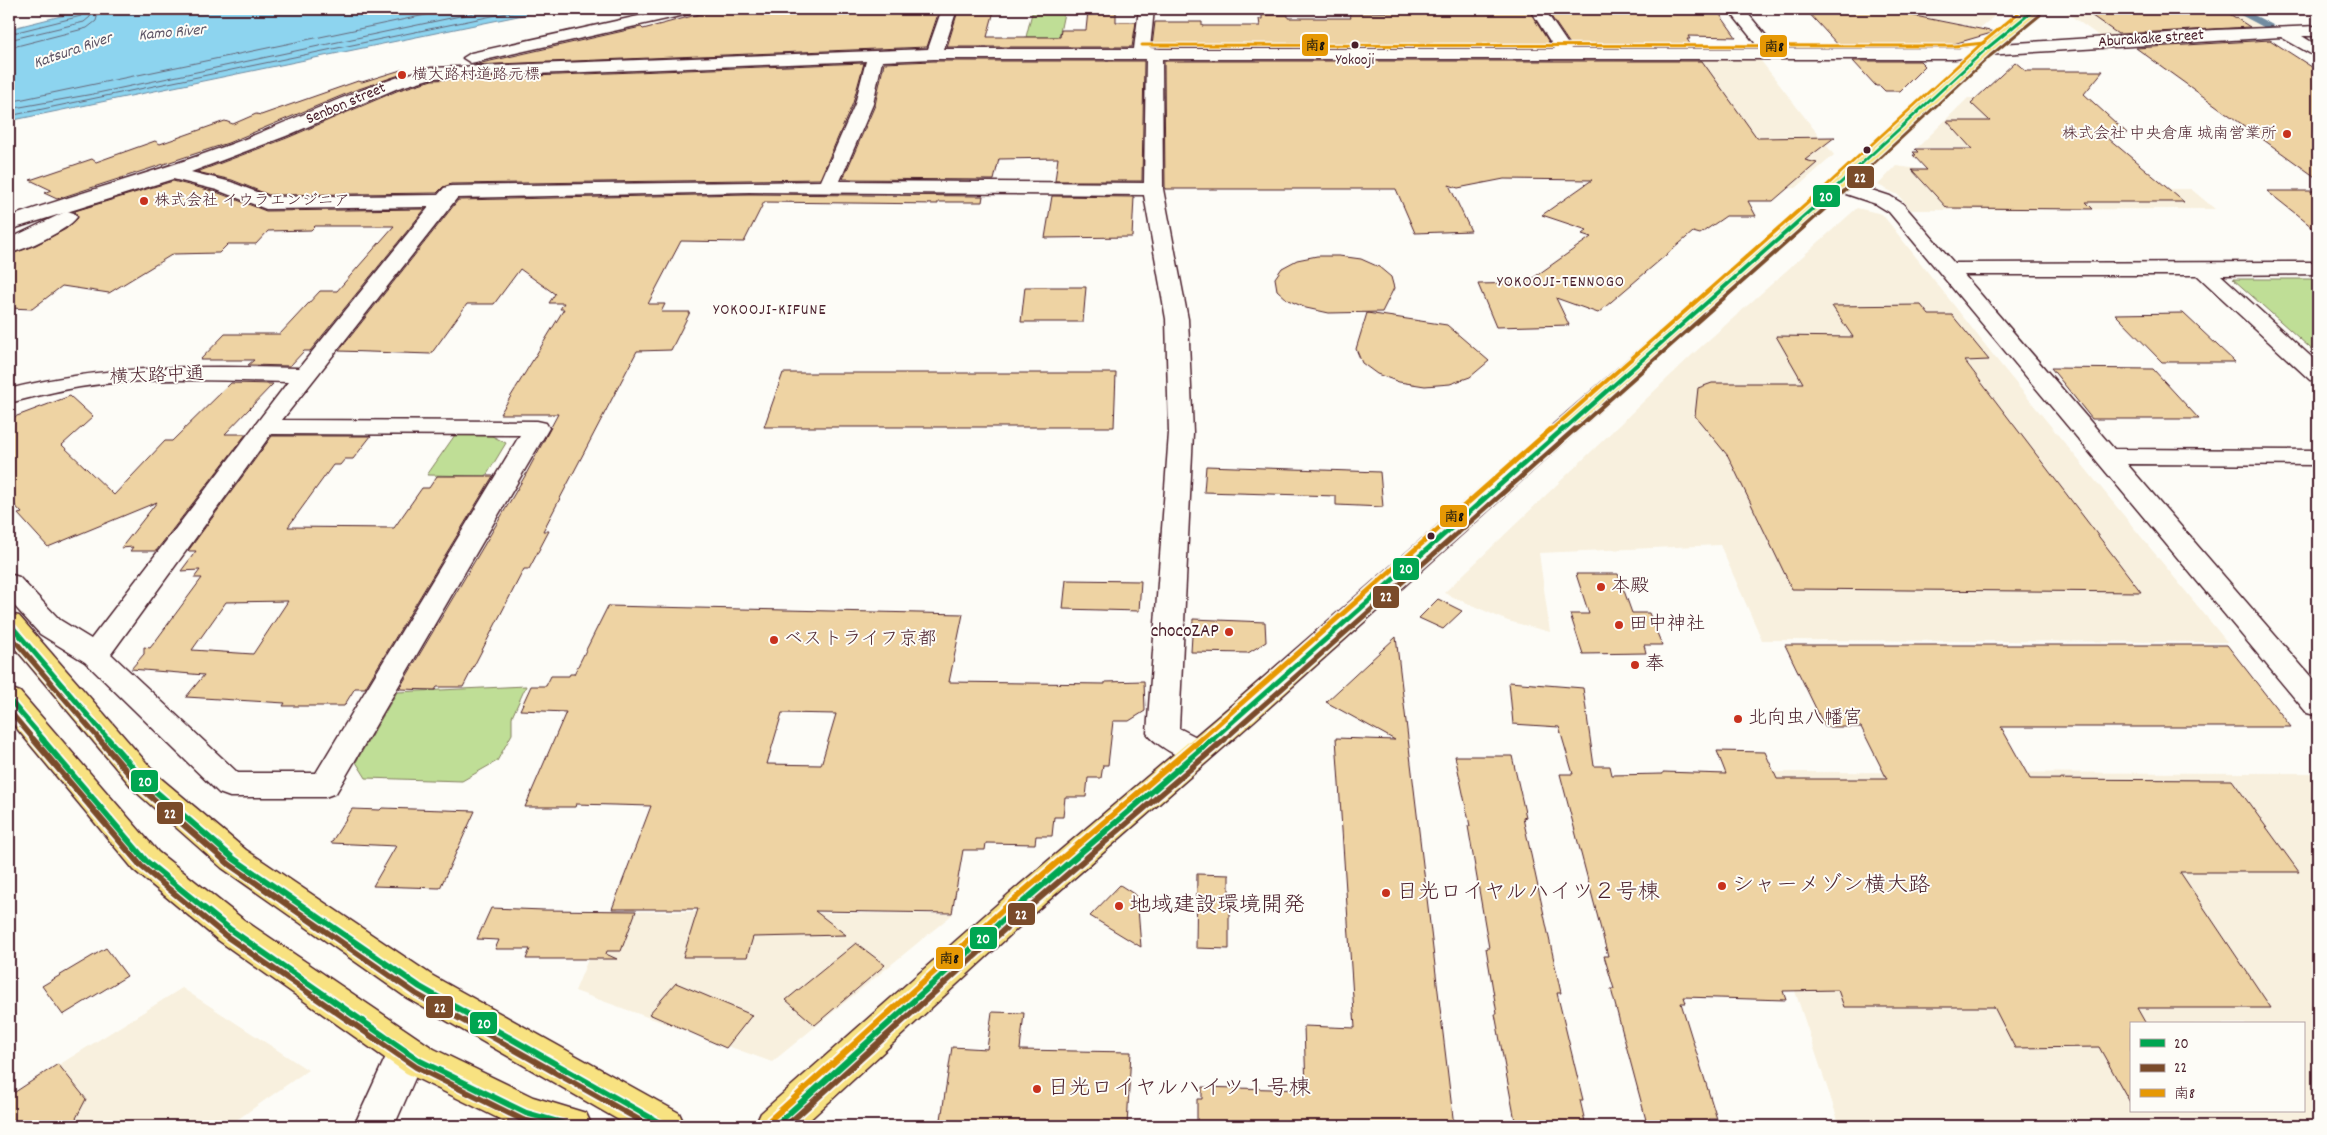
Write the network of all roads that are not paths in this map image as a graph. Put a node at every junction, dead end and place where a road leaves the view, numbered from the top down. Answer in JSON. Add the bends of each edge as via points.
{"nodes":[{"id":1,"x":689,"y":9,"type":"edge"},
{"id":2,"x":949,"y":9,"type":"edge"},
{"id":3,"x":1146,"y":9,"type":"edge"},
{"id":4,"x":1537,"y":9,"type":"edge"},
{"id":5,"x":1736,"y":9,"type":"edge"},
{"id":6,"x":2035,"y":9,"type":"edge"},
{"id":7,"x":2318,"y":31,"type":"edge"},
{"id":8,"x":2286,"y":33,"type":"junction"},
{"id":9,"x":1984,"y":50,"type":"junction"},
{"id":10,"x":1148,"y":52,"type":"junction"},
{"id":11,"x":1565,"y":53,"type":"junction"},
{"id":12,"x":1772,"y":53,"type":"junction"},
{"id":13,"x":2318,"y":53,"type":"edge"},
{"id":14,"x":934,"y":54,"type":"junction"},
{"id":15,"x":875,"y":56,"type":"junction"},
{"id":16,"x":431,"y":73,"type":"junction"},
{"id":17,"x":172,"y":173,"type":"junction"},
{"id":18,"x":1838,"y":185,"type":"junction"},
{"id":19,"x":828,"y":186,"type":"junction"},
{"id":20,"x":1152,"y":189,"type":"junction"},
{"id":21,"x":83,"y":199,"type":"junction"},
{"id":22,"x":444,"y":200,"type":"junction"},
{"id":23,"x":9,"y":224,"type":"edge"},
{"id":24,"x":9,"y":247,"type":"edge"},
{"id":25,"x":2202,"y":268,"type":"junction"},
{"id":26,"x":2318,"y":268,"type":"edge"},
{"id":27,"x":1950,"y":269,"type":"junction"},
{"id":28,"x":306,"y":375,"type":"junction"},
{"id":29,"x":2318,"y":375,"type":"edge"},
{"id":30,"x":9,"y":396,"type":"edge"},
{"id":31,"x":264,"y":427,"type":"junction"},
{"id":32,"x":2105,"y":456,"type":"junction"},
{"id":33,"x":2318,"y":457,"type":"edge"},
{"id":34,"x":9,"y":583,"type":"edge"},
{"id":35,"x":9,"y":623,"type":"edge"},
{"id":36,"x":94,"y":655,"type":"junction"},
{"id":37,"x":9,"y":699,"type":"edge"},
{"id":38,"x":2318,"y":705,"type":"edge"},
{"id":39,"x":1197,"y":751,"type":"junction"},
{"id":40,"x":408,"y":1053,"type":"junction"},
{"id":41,"x":374,"y":1126,"type":"edge"},
{"id":42,"x":572,"y":1126,"type":"edge"},
{"id":43,"x":665,"y":1126,"type":"edge"},
{"id":44,"x":775,"y":1126,"type":"edge"}],
"edges":[{"from":1,"to":16,"type":"street","name":"Senbon street","via":[[446,64],[432,69]]},
{"from":2,"to":14,"type":"street"},
{"from":3,"to":10,"type":"street"},
{"from":4,"to":11,"type":"street"},
{"from":5,"to":12,"type":"street"},
{"from":6,"to":9,"type":"main road"},
{"from":7,"to":8,"type":"street","name":"Aburakake street"},
{"from":8,"to":9,"type":"street","name":"Aburakake street"},
{"from":8,"to":13,"type":"street"},
{"from":9,"to":12,"type":"street","name":"Aburakake street","via":[[1955,54]]},
{"from":9,"to":18,"type":"main road"},
{"from":10,"to":11,"type":"street","name":"Aburakake street"},
{"from":10,"to":14,"type":"street","name":"Aburakake street"},
{"from":10,"to":20,"type":"street"},
{"from":11,"to":12,"type":"street","name":"Aburakake street"},
{"from":14,"to":15,"type":"street","name":"Aburakake street"},
{"from":15,"to":16,"type":"street","name":"Aburakake street"},
{"from":15,"to":19,"type":"street","via":[[864,104]]},
{"from":16,"to":17,"type":"street","name":"Senbon street","via":[[392,84]]},
{"from":17,"to":21,"type":"street","name":"Senbon street"},
{"from":17,"to":22,"type":"street","via":[[224,186],[266,202]]},
{"from":18,"to":27,"type":"street","via":[[1883,200],[1896,208]]},
{"from":18,"to":39,"type":"main road"},
{"from":19,"to":20,"type":"street"},
{"from":19,"to":22,"type":"street","via":[[451,192]]},
{"from":20,"to":39,"type":"street","via":[[1177,319],[1182,433],[1163,733]]},
{"from":21,"to":23,"type":"street","name":"Senbon street"},
{"from":21,"to":24,"type":"street","via":[[70,215]]},
{"from":22,"to":28,"type":"street"},
{"from":25,"to":26,"type":"street"},
{"from":25,"to":27,"type":"street"},
{"from":25,"to":29,"type":"street"},
{"from":27,"to":32,"type":"street"},
{"from":28,"to":30,"type":"street","name":"横大路中通","via":[[124,376],[68,383]]},
{"from":28,"to":31,"type":"street"},
{"from":31,"to":36,"type":"street"},
{"from":31,"to":36,"type":"street","via":[[538,428],[324,785],[230,785]]},
{"from":32,"to":33,"type":"street"},
{"from":32,"to":38,"type":"street"},
{"from":34,"to":36,"type":"street","via":[[50,627]]},
{"from":35,"to":43,"type":"main road","via":[[147,784],[234,860],[420,987]]},
{"from":37,"to":40,"type":"main road","via":[[146,861],[231,930]]},
{"from":39,"to":44,"type":"main road","via":[[1022,903]]},
{"from":40,"to":41,"type":"street"},
{"from":40,"to":42,"type":"main road","via":[[526,1112]]}]}
